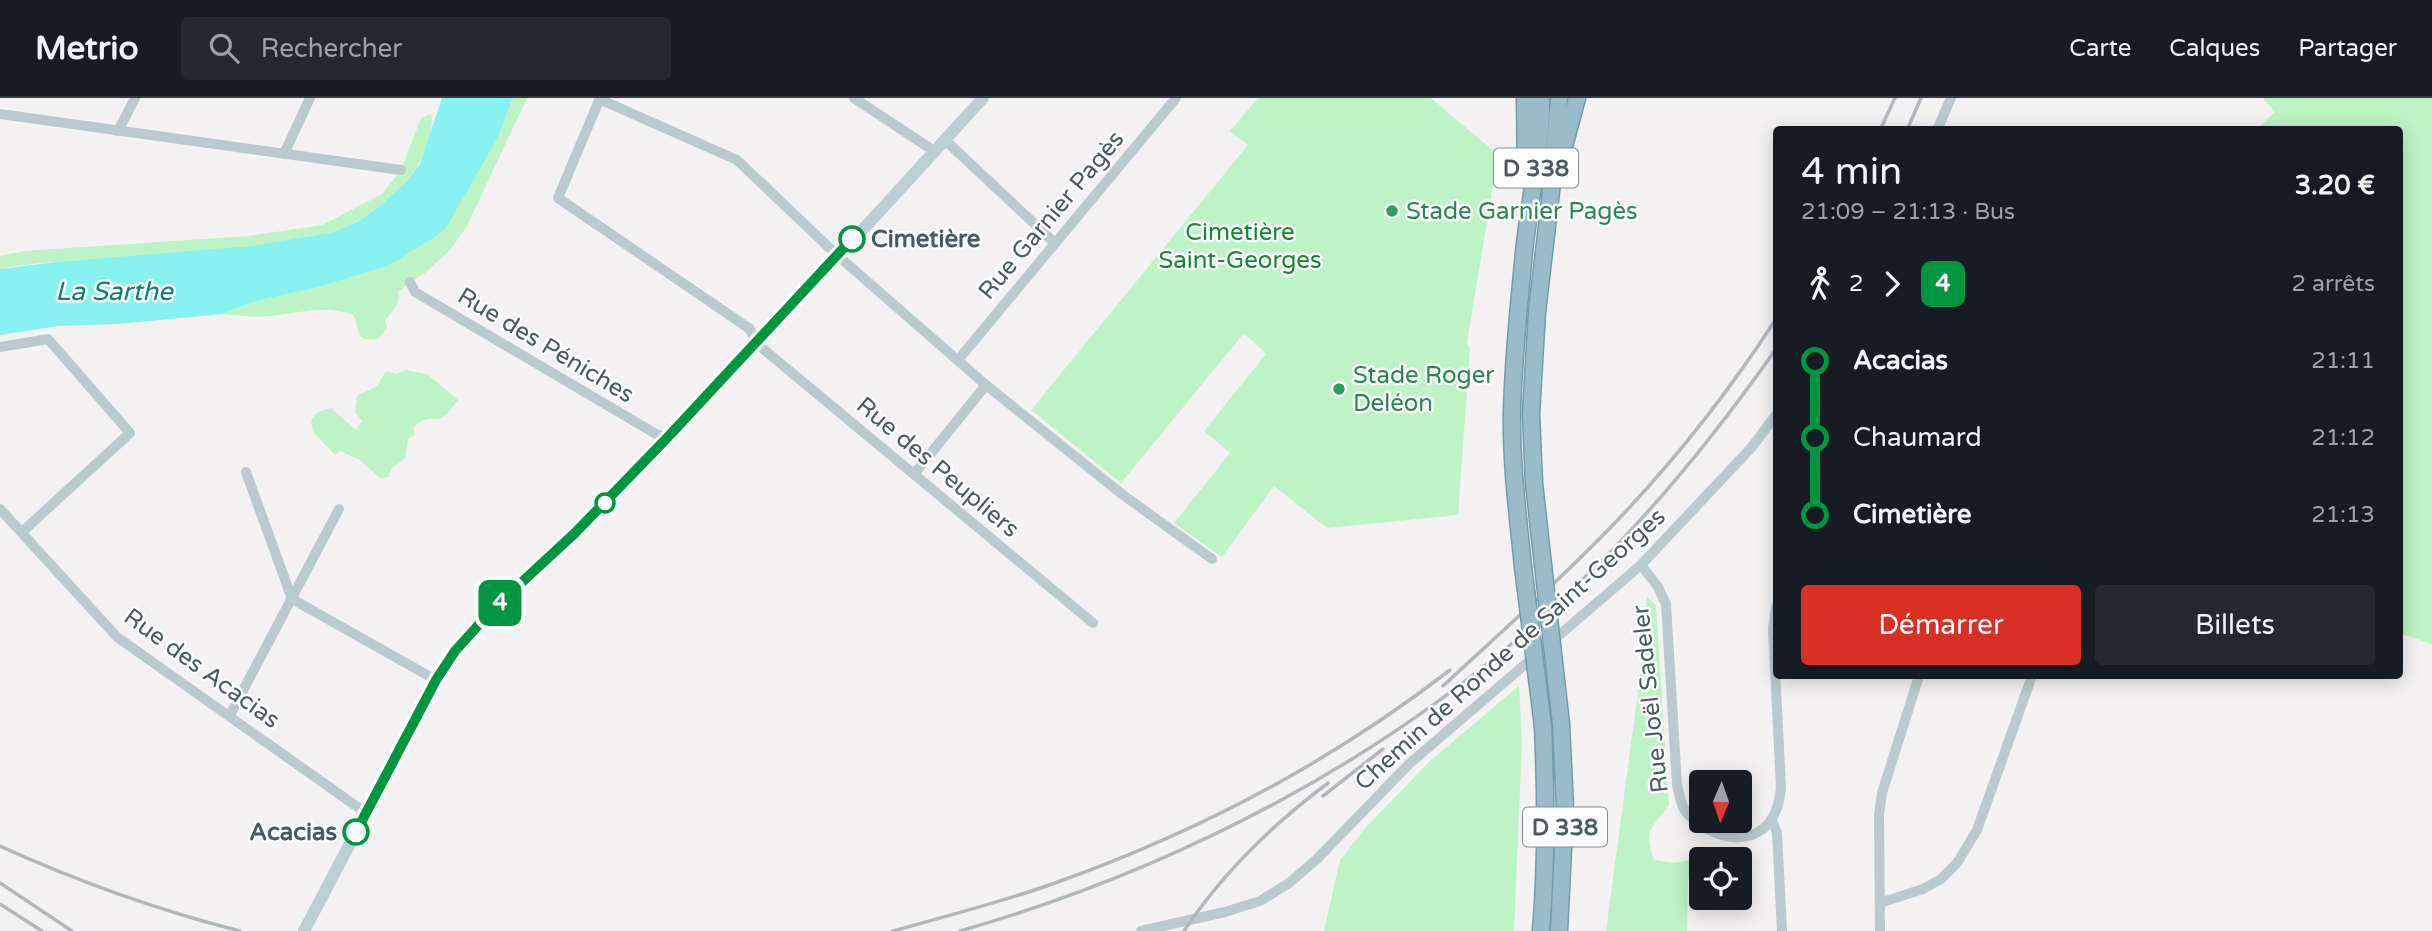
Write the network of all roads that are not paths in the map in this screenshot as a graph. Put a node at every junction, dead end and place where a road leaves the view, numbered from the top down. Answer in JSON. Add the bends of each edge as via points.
{"nodes":[{"id":1,"x":135,"y":98,"type":"edge"},
{"id":2,"x":310,"y":98,"type":"edge"},
{"id":3,"x":854,"y":98,"type":"edge"},
{"id":4,"x":983,"y":98,"type":"edge"},
{"id":5,"x":1176,"y":98,"type":"edge"},
{"id":6,"x":1525,"y":98,"type":"edge"},
{"id":7,"x":1541,"y":98,"type":"edge"},
{"id":8,"x":1559,"y":98,"type":"edge"},
{"id":9,"x":1577,"y":98,"type":"edge"},
{"id":10,"x":1951,"y":98,"type":"edge"},
{"id":11,"x":599,"y":99,"type":"edge"},
{"id":12,"x":0,"y":114,"type":"edge"},
{"id":13,"x":1939,"y":126,"type":"edge"},
{"id":14,"x":118,"y":131,"type":"junction"},
{"id":15,"x":944,"y":141,"type":"junction"},
{"id":16,"x":933,"y":151,"type":"junction"},
{"id":17,"x":284,"y":154,"type":"junction"},
{"id":18,"x":401,"y":170,"type":"dead end"},
{"id":19,"x":1551,"y":192,"type":"junction"},
{"id":20,"x":1525,"y":238,"type":"junction"},
{"id":21,"x":1055,"y":243,"type":"junction"},
{"id":22,"x":837,"y":256,"type":"junction"},
{"id":23,"x":410,"y":282,"type":"dead end"},
{"id":24,"x":756,"y":343,"type":"junction"},
{"id":25,"x":0,"y":347,"type":"edge"},
{"id":26,"x":958,"y":360,"type":"junction"},
{"id":27,"x":986,"y":385,"type":"junction"},
{"id":28,"x":1773,"y":419,"type":"edge"},
{"id":29,"x":667,"y":438,"type":"junction"},
{"id":30,"x":246,"y":472,"type":"dead end"},
{"id":31,"x":914,"y":474,"type":"junction"},
{"id":32,"x":0,"y":509,"type":"edge"},
{"id":33,"x":339,"y":509,"type":"dead end"},
{"id":34,"x":22,"y":532,"type":"junction"},
{"id":35,"x":1212,"y":559,"type":"dead end"},
{"id":36,"x":1641,"y":565,"type":"junction"},
{"id":37,"x":292,"y":600,"type":"junction"},
{"id":38,"x":1093,"y":623,"type":"dead end"},
{"id":39,"x":1776,"y":679,"type":"edge"},
{"id":40,"x":1918,"y":679,"type":"edge"},
{"id":41,"x":2031,"y":679,"type":"edge"},
{"id":42,"x":436,"y":680,"type":"junction"},
{"id":43,"x":230,"y":715,"type":"junction"},
{"id":44,"x":366,"y":813,"type":"junction"},
{"id":45,"x":1772,"y":820,"type":"junction"},
{"id":46,"x":1880,"y":903,"type":"junction"},
{"id":47,"x":304,"y":931,"type":"edge"},
{"id":48,"x":1141,"y":931,"type":"edge"},
{"id":49,"x":1542,"y":931,"type":"edge"},
{"id":50,"x":1559,"y":931,"type":"edge"},
{"id":51,"x":1782,"y":931,"type":"edge"},
{"id":52,"x":1880,"y":931,"type":"edge"}],
"edges":[{"from":1,"to":14,"type":"street"},
{"from":2,"to":17,"type":"street"},
{"from":3,"to":16,"type":"street"},
{"from":4,"to":15,"type":"main road"},
{"from":5,"to":21,"type":"street","name":"Rue Garnier Pagès"},
{"from":6,"to":20,"type":"highway","number":"D 338"},
{"from":7,"to":20,"type":"highway","number":"D 338","via":[[1535,182]]},
{"from":8,"to":19,"type":"highway","number":"D 338"},
{"from":9,"to":19,"type":"highway","number":"D 338"},
{"from":10,"to":13,"type":"street"},
{"from":11,"to":22,"type":"street","via":[[737,160]]},
{"from":11,"to":24,"type":"street","name":"Rue des Peupliers","via":[[558,198],[750,329]]},
{"from":12,"to":14,"type":"street"},
{"from":14,"to":17,"type":"street"},
{"from":15,"to":16,"type":"main road"},
{"from":15,"to":21,"type":"street"},
{"from":16,"to":22,"type":"main road"},
{"from":17,"to":18,"type":"street"},
{"from":19,"to":50,"type":"highway","number":"D 338","bridge":true,"via":[[1531,414],[1534,483],[1561,724],[1565,808]]},
{"from":20,"to":49,"type":"highway","number":"D 338","bridge":true,"via":[[1512,414],[1514,485],[1543,726]]},
{"from":21,"to":26,"type":"street","name":"Rue Garnier Pagès"},
{"from":22,"to":24,"type":"main road"},
{"from":22,"to":26,"type":"street"},
{"from":23,"to":29,"type":"street","name":"Rue des Péniches","via":[[415,292]]},
{"from":24,"to":29,"type":"main road"},
{"from":24,"to":31,"type":"street","name":"Rue des Peupliers"},
{"from":25,"to":34,"type":"street","via":[[48,339],[130,433]]},
{"from":26,"to":27,"type":"street"},
{"from":27,"to":31,"type":"street"},
{"from":27,"to":35,"type":"street","via":[[1123,495]]},
{"from":28,"to":36,"type":"street","name":"Chemin de Ronde de Saint-Georges"},
{"from":29,"to":42,"type":"main road","via":[[494,608]]},
{"from":30,"to":37,"type":"street"},
{"from":31,"to":38,"type":"street","name":"Rue des Peupliers"},
{"from":32,"to":34,"type":"street","name":"Rue des Acacias"},
{"from":33,"to":37,"type":"street"},
{"from":34,"to":43,"type":"street","name":"Rue des Acacias","via":[[117,637]]},
{"from":36,"to":45,"type":"street","name":"Rue Joël Sadeler","via":[[1666,604],[1677,785],[1683,808],[1699,825],[1728,837],[1756,834]]},
{"from":36,"to":48,"type":"street","name":"Chemin de Ronde de Saint-Georges","via":[[1409,764],[1289,883],[1261,901]]},
{"from":37,"to":42,"type":"street"},
{"from":37,"to":43,"type":"street"},
{"from":39,"to":45,"type":"street","via":[[1781,788]]},
{"from":40,"to":46,"type":"street","via":[[1882,793]]},
{"from":41,"to":46,"type":"street","via":[[1977,830],[1957,863],[1923,889]]},
{"from":42,"to":44,"type":"main road"},
{"from":43,"to":44,"type":"street","name":"Rue des Acacias"},
{"from":44,"to":47,"type":"main road"},
{"from":45,"to":51,"type":"street","via":[[1777,833]]},
{"from":46,"to":52,"type":"street"}]}
